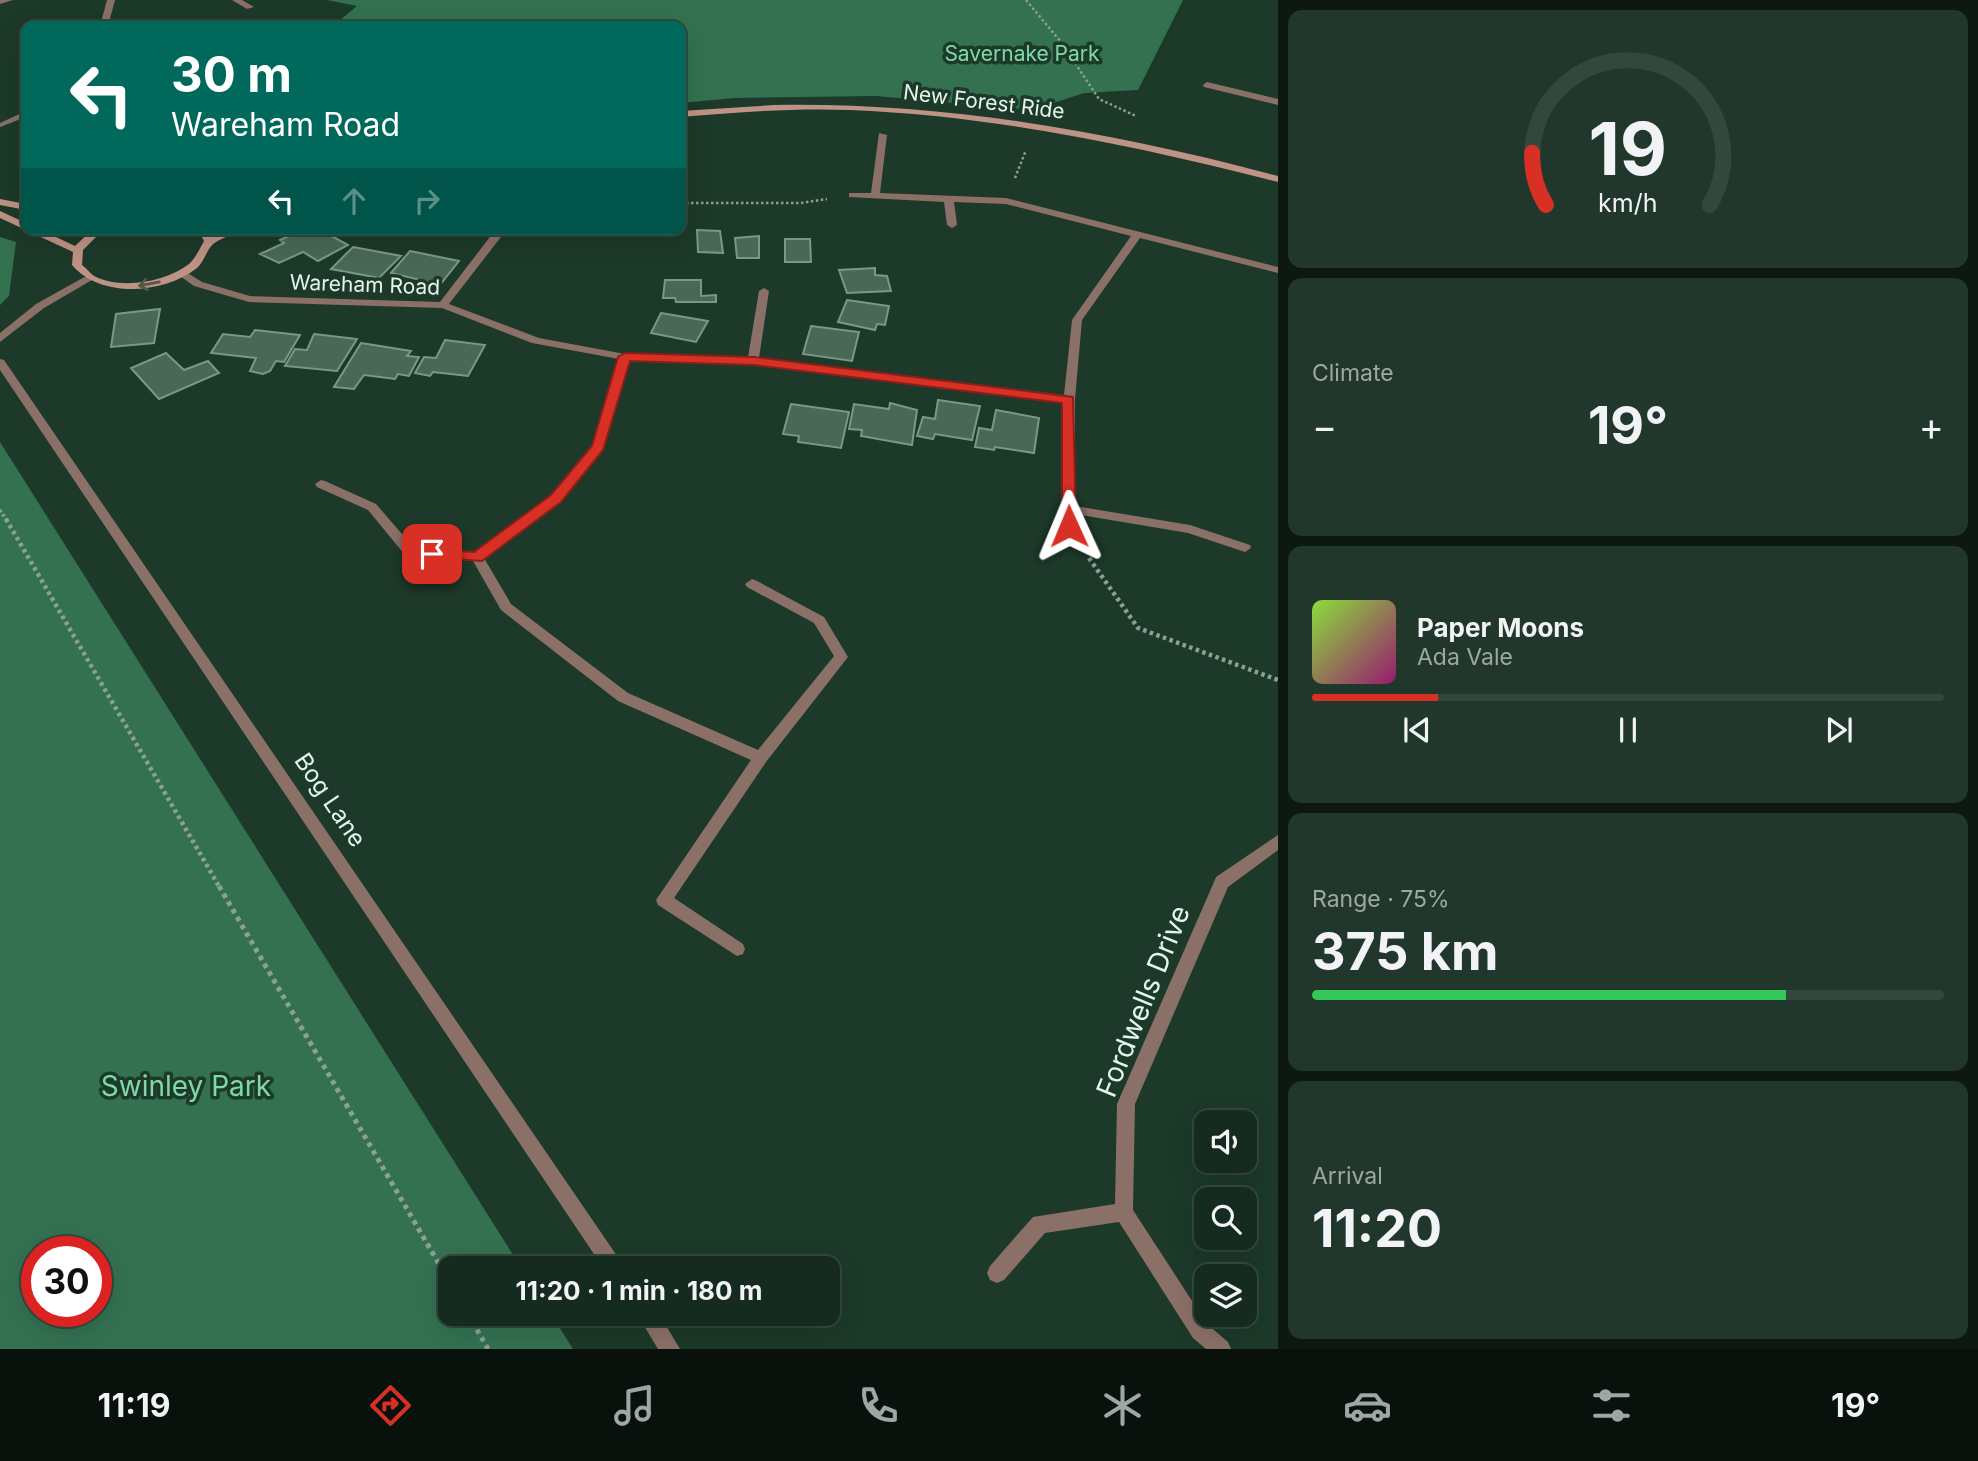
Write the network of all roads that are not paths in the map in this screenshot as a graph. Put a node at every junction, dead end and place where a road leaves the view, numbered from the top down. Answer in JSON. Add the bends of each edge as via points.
{"nodes":[{"id":1,"x":9,"y":0,"type":"edge"},
{"id":2,"x":111,"y":0,"type":"edge"},
{"id":3,"x":236,"y":0,"type":"edge"},
{"id":4,"x":0,"y":2,"type":"edge"},
{"id":5,"x":250,"y":7,"type":"dead end"},
{"id":6,"x":105,"y":21,"type":"edge"},
{"id":7,"x":1207,"y":85,"type":"dead end"},
{"id":8,"x":1278,"y":102,"type":"edge"},
{"id":9,"x":686,"y":114,"type":"edge"},
{"id":10,"x":21,"y":116,"type":"edge"},
{"id":11,"x":2,"y":125,"type":"dead end"},
{"id":12,"x":882,"y":135,"type":"dead end"},
{"id":13,"x":1278,"y":179,"type":"edge"},
{"id":14,"x":852,"y":195,"type":"road end"},
{"id":15,"x":875,"y":196,"type":"junction"},
{"id":16,"x":949,"y":200,"type":"junction"},
{"id":17,"x":0,"y":202,"type":"edge"},
{"id":18,"x":21,"y":206,"type":"edge"},
{"id":19,"x":0,"y":214,"type":"edge"},
{"id":20,"x":21,"y":224,"type":"edge"},
{"id":21,"x":952,"y":225,"type":"dead end"},
{"id":22,"x":43,"y":235,"type":"edge"},
{"id":23,"x":90,"y":235,"type":"edge"},
{"id":24,"x":206,"y":235,"type":"edge"},
{"id":25,"x":223,"y":235,"type":"edge"},
{"id":26,"x":497,"y":235,"type":"edge"},
{"id":27,"x":1137,"y":235,"type":"junction"},
{"id":28,"x":209,"y":242,"type":"junction"},
{"id":29,"x":76,"y":250,"type":"junction"},
{"id":30,"x":1278,"y":270,"type":"edge"},
{"id":31,"x":182,"y":274,"type":"junction"},
{"id":32,"x":88,"y":278,"type":"junction"},
{"id":33,"x":764,"y":291,"type":"dead end"},
{"id":34,"x":443,"y":305,"type":"junction"},
{"id":35,"x":0,"y":339,"type":"edge"},
{"id":36,"x":625,"y":357,"type":"junction"},
{"id":37,"x":754,"y":361,"type":"junction"},
{"id":38,"x":0,"y":362,"type":"edge"},
{"id":39,"x":1069,"y":400,"type":"junction"},
{"id":40,"x":321,"y":484,"type":"dead end"},
{"id":41,"x":1069,"y":509,"type":"junction"},
{"id":42,"x":1069,"y":542,"type":"road end"},
{"id":43,"x":1245,"y":548,"type":"dead end"},
{"id":44,"x":477,"y":557,"type":"junction"},
{"id":45,"x":752,"y":584,"type":"dead end"},
{"id":46,"x":761,"y":758,"type":"junction"},
{"id":47,"x":1278,"y":841,"type":"edge"},
{"id":48,"x":737,"y":949,"type":"dead end"},
{"id":49,"x":1125,"y":1212,"type":"junction"},
{"id":50,"x":607,"y":1256,"type":"edge"},
{"id":51,"x":997,"y":1273,"type":"dead end"},
{"id":52,"x":655,"y":1326,"type":"edge"},
{"id":53,"x":670,"y":1349,"type":"edge"},
{"id":54,"x":1221,"y":1349,"type":"edge"}],
"edges":[{"from":1,"to":4,"type":"street"},
{"from":2,"to":6,"type":"street"},
{"from":3,"to":5,"type":"street"},
{"from":7,"to":8,"type":"street"},
{"from":9,"to":13,"type":"main road","name":"New Forest Ride","via":[[785,107],[874,109],[1017,122],[1202,158]]},
{"from":10,"to":11,"type":"street"},
{"from":12,"to":15,"type":"street"},
{"from":14,"to":15,"type":"street"},
{"from":15,"to":16,"type":"street"},
{"from":16,"to":21,"type":"street"},
{"from":16,"to":27,"type":"street","via":[[1006,201]]},
{"from":17,"to":18,"type":"main road"},
{"from":19,"to":20,"type":"main road"},
{"from":22,"to":29,"type":"main road"},
{"from":23,"to":29,"type":"main road"},
{"from":24,"to":28,"type":"main road"},
{"from":25,"to":28,"type":"main road"},
{"from":26,"to":34,"type":"street"},
{"from":27,"to":30,"type":"street"},
{"from":27,"to":39,"type":"street","via":[[1077,320]]},
{"from":28,"to":31,"type":"main road","via":[[206,254]]},
{"from":29,"to":32,"type":"main road","via":[[75,263]]},
{"from":31,"to":32,"type":"main road","one_way":true,"via":[[135,286],[112,286]]},
{"from":31,"to":34,"type":"street","name":"Wareham Road","via":[[198,284],[249,299]]},
{"from":32,"to":35,"type":"street","via":[[40,306]]},
{"from":33,"to":37,"type":"street"},
{"from":34,"to":36,"type":"street","name":"Wareham Road","via":[[536,341]]},
{"from":36,"to":37,"type":"street","name":"Wareham Road"},
{"from":36,"to":44,"type":"street","via":[[598,447],[556,498]]},
{"from":37,"to":39,"type":"street","name":"Wareham Road"},
{"from":38,"to":50,"type":"street","name":"Bog Lane"},
{"from":39,"to":41,"type":"street"},
{"from":40,"to":44,"type":"street","via":[[372,507],[410,552]]},
{"from":41,"to":42,"type":"street"},
{"from":41,"to":43,"type":"street","via":[[1191,529]]},
{"from":44,"to":46,"type":"street","via":[[506,607],[623,697]]},
{"from":45,"to":46,"type":"street","via":[[819,620],[841,657]]},
{"from":46,"to":48,"type":"street","via":[[664,900]]},
{"from":47,"to":49,"type":"street","name":"Fordwells Drive","via":[[1222,882],[1126,1104]]},
{"from":49,"to":51,"type":"street","via":[[1040,1224]]},
{"from":49,"to":54,"type":"street","via":[[1200,1331]]},
{"from":52,"to":53,"type":"street"}]}
